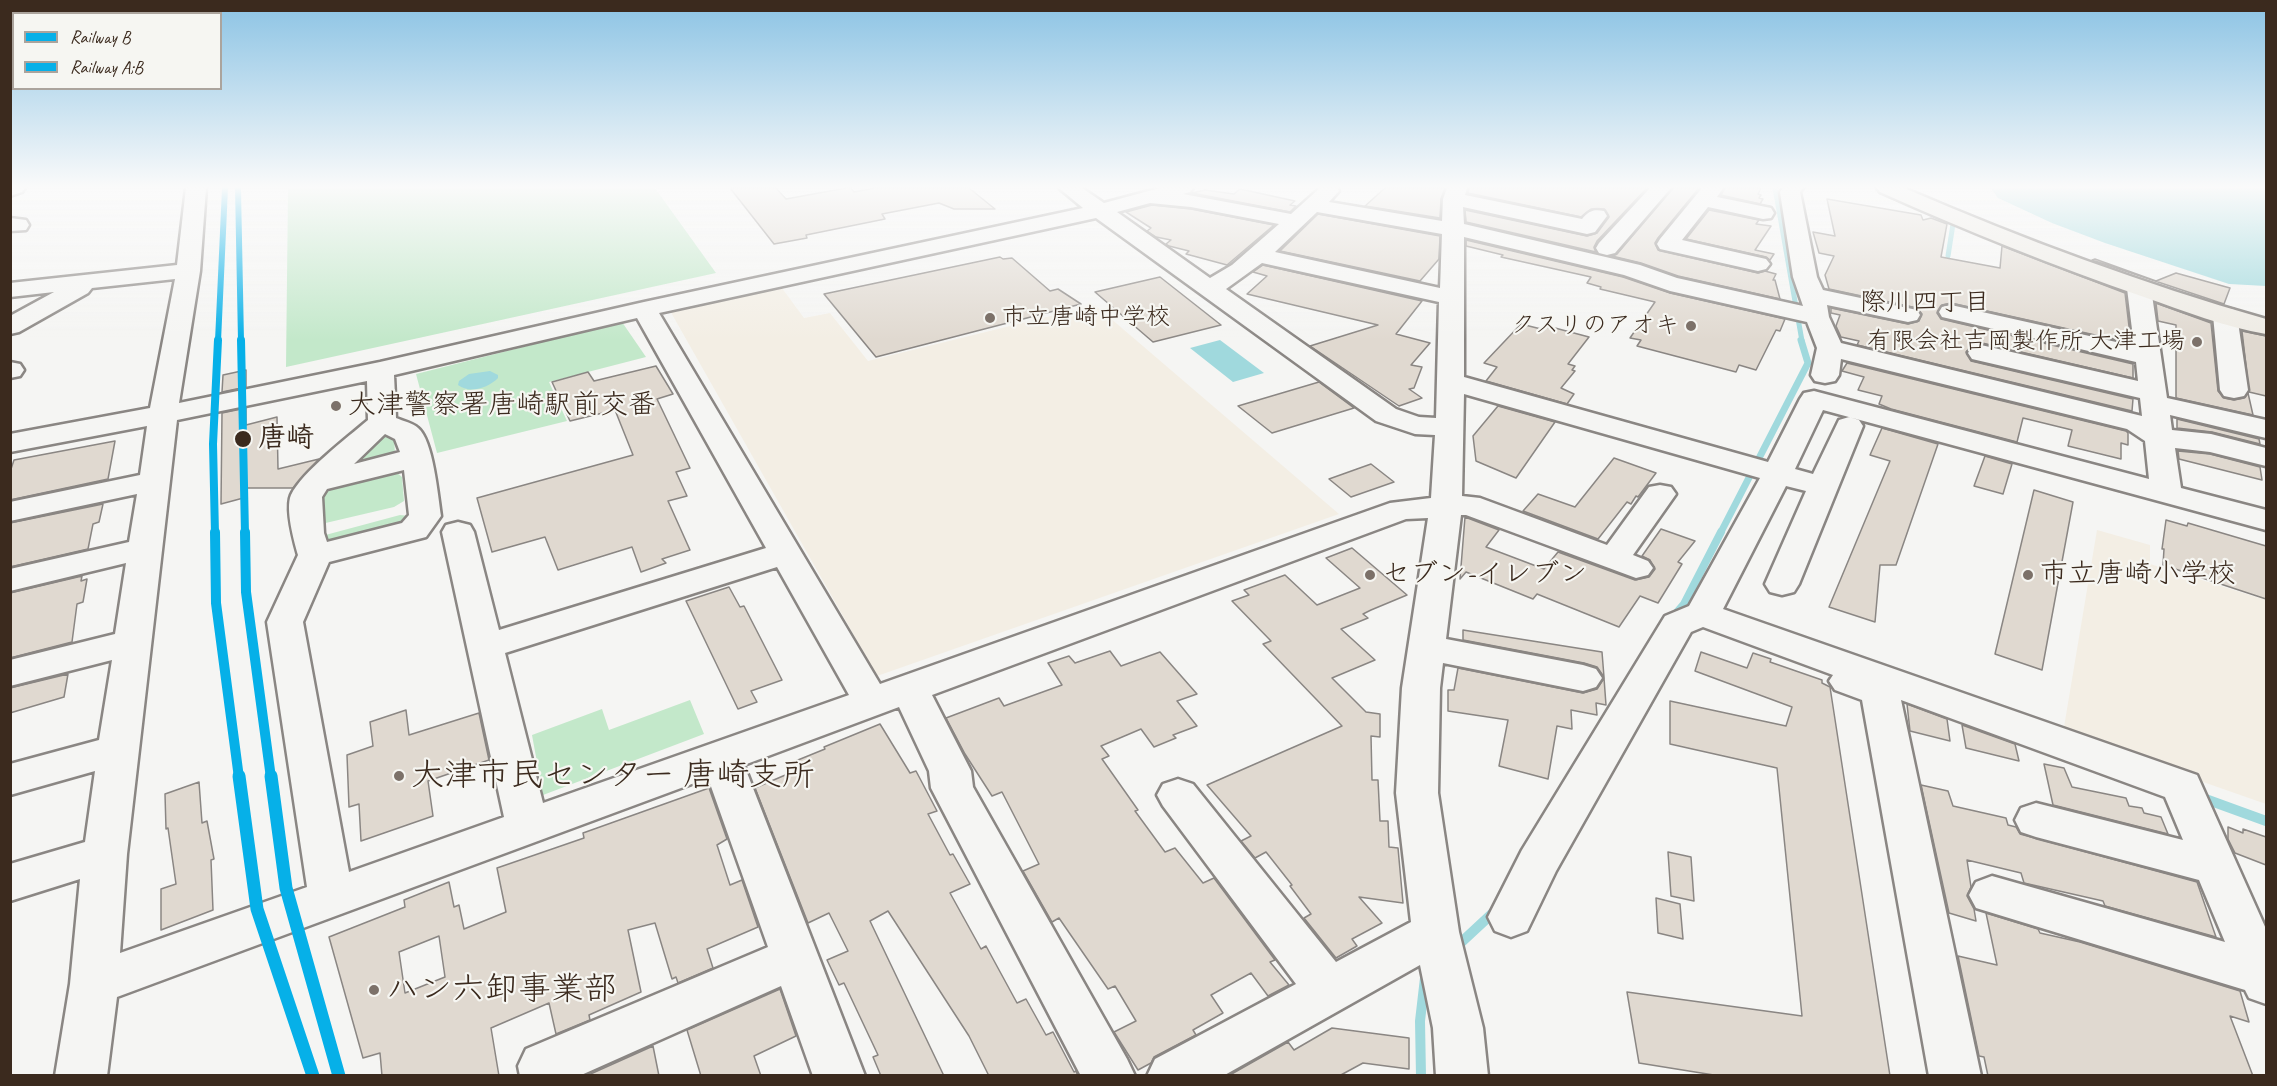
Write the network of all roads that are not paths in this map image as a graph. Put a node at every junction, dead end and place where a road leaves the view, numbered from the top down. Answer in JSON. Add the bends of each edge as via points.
{"nodes":[{"id":1,"x":191,"y":239,"type":"edge"},
{"id":2,"x":969,"y":239,"type":"edge"},
{"id":3,"x":1142,"y":239,"type":"edge"},
{"id":4,"x":1275,"y":239,"type":"edge"},
{"id":5,"x":1391,"y":239,"type":"edge"},
{"id":6,"x":1423,"y":239,"type":"edge"},
{"id":7,"x":1447,"y":239,"type":"edge"},
{"id":8,"x":1455,"y":239,"type":"edge"},
{"id":9,"x":1498,"y":239,"type":"edge"},
{"id":10,"x":1615,"y":239,"type":"edge"},
{"id":11,"x":1717,"y":239,"type":"edge"},
{"id":12,"x":1798,"y":239,"type":"edge"},
{"id":13,"x":2003,"y":239,"type":"edge"},
{"id":14,"x":1408,"y":243,"type":"dead end"},
{"id":15,"x":1446,"y":243,"type":"junction"},
{"id":16,"x":1607,"y":248,"type":"dead end"},
{"id":17,"x":1760,"y":254,"type":"dead end"},
{"id":18,"x":1257,"y":255,"type":"junction"},
{"id":19,"x":188,"y":271,"type":"junction"},
{"id":20,"x":92,"y":282,"type":"junction"},
{"id":21,"x":1210,"y":288,"type":"junction"},
{"id":22,"x":2139,"y":288,"type":"junction"},
{"id":23,"x":10,"y":290,"type":"edge"},
{"id":24,"x":1452,"y":298,"type":"junction"},
{"id":25,"x":644,"y":309,"type":"junction"},
{"id":26,"x":1814,"y":310,"type":"junction"},
{"id":27,"x":1951,"y":312,"type":"dead end"},
{"id":28,"x":1908,"y":315,"type":"dead end"},
{"id":29,"x":2225,"y":315,"type":"junction"},
{"id":30,"x":10,"y":327,"type":"edge"},
{"id":31,"x":2266,"y":327,"type":"edge"},
{"id":32,"x":1830,"y":348,"type":"junction"},
{"id":33,"x":1981,"y":353,"type":"dead end"},
{"id":34,"x":2148,"y":357,"type":"junction"},
{"id":35,"x":380,"y":370,"type":"junction"},
{"id":36,"x":1825,"y":375,"type":"dead end"},
{"id":37,"x":1450,"y":381,"type":"junction"},
{"id":38,"x":2234,"y":390,"type":"dead end"},
{"id":39,"x":2153,"y":398,"type":"junction"},
{"id":40,"x":163,"y":414,"type":"junction"},
{"id":41,"x":382,"y":422,"type":"junction"},
{"id":42,"x":1849,"y":426,"type":"dead end"},
{"id":43,"x":1450,"y":428,"type":"junction"},
{"id":44,"x":2266,"y":429,"type":"edge"},
{"id":45,"x":2158,"y":437,"type":"junction"},
{"id":46,"x":10,"y":442,"type":"edge"},
{"id":47,"x":417,"y":457,"type":"junction"},
{"id":48,"x":2266,"y":457,"type":"edge"},
{"id":49,"x":1774,"y":472,"type":"junction"},
{"id":50,"x":154,"y":481,"type":"junction"},
{"id":51,"x":317,"y":483,"type":"junction"},
{"id":52,"x":1824,"y":487,"type":"junction"},
{"id":53,"x":2166,"y":492,"type":"junction"},
{"id":54,"x":1660,"y":494,"type":"dead end"},
{"id":55,"x":1446,"y":506,"type":"junction"},
{"id":56,"x":10,"y":512,"type":"edge"},
{"id":57,"x":2266,"y":520,"type":"edge"},
{"id":58,"x":458,"y":532,"type":"dead end"},
{"id":59,"x":311,"y":544,"type":"junction"},
{"id":60,"x":145,"y":549,"type":"junction"},
{"id":61,"x":785,"y":553,"type":"junction"},
{"id":62,"x":10,"y":580,"type":"edge"},
{"id":63,"x":1782,"y":584,"type":"dead end"},
{"id":64,"x":1694,"y":617,"type":"junction"},
{"id":65,"x":133,"y":642,"type":"junction"},
{"id":66,"x":485,"y":646,"type":"junction"},
{"id":67,"x":1427,"y":648,"type":"junction"},
{"id":68,"x":10,"y":673,"type":"edge"},
{"id":69,"x":1583,"y":678,"type":"dead end"},
{"id":70,"x":1878,"y":684,"type":"junction"},
{"id":71,"x":891,"y":695,"type":"junction"},
{"id":72,"x":118,"y":750,"type":"junction"},
{"id":73,"x":721,"y":757,"type":"junction"},
{"id":74,"x":10,"y":780,"type":"edge"},
{"id":75,"x":1178,"y":795,"type":"dead end"},
{"id":76,"x":2036,"y":820,"type":"dead end"},
{"id":77,"x":528,"y":827,"type":"junction"},
{"id":78,"x":105,"y":854,"type":"junction"},
{"id":79,"x":2216,"y":866,"type":"junction"},
{"id":80,"x":10,"y":883,"type":"edge"},
{"id":81,"x":1992,"y":895,"type":"dead end"},
{"id":82,"x":331,"y":898,"type":"junction"},
{"id":83,"x":2251,"y":913,"type":"edge"},
{"id":84,"x":1511,"y":916,"type":"dead end"},
{"id":85,"x":1436,"y":933,"type":"junction"},
{"id":86,"x":796,"y":957,"type":"junction"},
{"id":87,"x":2265,"y":978,"type":"edge"},
{"id":88,"x":94,"y":984,"type":"junction"},
{"id":89,"x":1329,"y":990,"type":"junction"},
{"id":90,"x":81,"y":1076,"type":"edge"},
{"id":91,"x":546,"y":1076,"type":"edge"},
{"id":92,"x":839,"y":1076,"type":"edge"},
{"id":93,"x":1109,"y":1076,"type":"edge"},
{"id":94,"x":1173,"y":1076,"type":"edge"},
{"id":95,"x":1462,"y":1076,"type":"edge"},
{"id":96,"x":1955,"y":1076,"type":"edge"}],
"edges":[{"from":1,"to":19,"type":"street"},
{"from":2,"to":25,"type":"street"},
{"from":3,"to":21,"type":"street"},
{"from":4,"to":18,"type":"street"},
{"from":5,"to":14,"type":"street"},
{"from":6,"to":15,"type":"street"},
{"from":7,"to":15,"type":"street"},
{"from":8,"to":15,"type":"street"},
{"from":9,"to":26,"type":"street","via":[[1784,310]]},
{"from":10,"to":16,"type":"street"},
{"from":11,"to":17,"type":"street"},
{"from":12,"to":26,"type":"street"},
{"from":13,"to":22,"type":"main road"},
{"from":15,"to":24,"type":"street"},
{"from":18,"to":21,"type":"street"},
{"from":18,"to":24,"type":"street"},
{"from":19,"to":20,"type":"street"},
{"from":19,"to":40,"type":"street"},
{"from":20,"to":23,"type":"street"},
{"from":20,"to":30,"type":"street"},
{"from":21,"to":43,"type":"street","via":[[1386,415],[1415,425]]},
{"from":22,"to":29,"type":"main road"},
{"from":22,"to":34,"type":"street"},
{"from":24,"to":37,"type":"street"},
{"from":25,"to":35,"type":"street"},
{"from":25,"to":61,"type":"street"},
{"from":26,"to":28,"type":"street"},
{"from":26,"to":32,"type":"street"},
{"from":27,"to":34,"type":"street"},
{"from":29,"to":31,"type":"main road"},
{"from":29,"to":38,"type":"street"},
{"from":32,"to":36,"type":"street"},
{"from":32,"to":45,"type":"street","via":[[2138,423]]},
{"from":33,"to":39,"type":"street"},
{"from":34,"to":39,"type":"street"},
{"from":35,"to":40,"type":"street"},
{"from":35,"to":41,"type":"street"},
{"from":37,"to":43,"type":"street"},
{"from":37,"to":49,"type":"street"},
{"from":39,"to":44,"type":"street"},
{"from":39,"to":45,"type":"street"},
{"from":40,"to":46,"type":"street"},
{"from":40,"to":50,"type":"street"},
{"from":41,"to":47,"type":"street","via":[[408,434]]},
{"from":41,"to":51,"type":"street"},
{"from":42,"to":52,"type":"street"},
{"from":43,"to":55,"type":"street"},
{"from":45,"to":48,"type":"street","via":[[2211,443]]},
{"from":45,"to":53,"type":"street"},
{"from":47,"to":51,"type":"street"},
{"from":47,"to":59,"type":"street","via":[[424,506]]},
{"from":49,"to":52,"type":"street"},
{"from":49,"to":53,"type":"street","via":[[1814,399]]},
{"from":49,"to":64,"type":"street"},
{"from":50,"to":56,"type":"street"},
{"from":50,"to":60,"type":"street"},
{"from":51,"to":59,"type":"street","via":[[306,497]]},
{"from":52,"to":63,"type":"street"},
{"from":53,"to":57,"type":"street"},
{"from":54,"to":55,"type":"street","via":[[1624,564],[1469,505]]},
{"from":55,"to":67,"type":"street"},
{"from":55,"to":71,"type":"street","via":[[1401,510]]},
{"from":58,"to":66,"type":"street"},
{"from":59,"to":82,"type":"street","via":[[285,622]]},
{"from":60,"to":62,"type":"street"},
{"from":60,"to":65,"type":"street"},
{"from":61,"to":66,"type":"street"},
{"from":61,"to":71,"type":"street"},
{"from":64,"to":70,"type":"street"},
{"from":64,"to":84,"type":"street","via":[[1678,624]]},
{"from":65,"to":68,"type":"street"},
{"from":65,"to":72,"type":"street"},
{"from":66,"to":77,"type":"street"},
{"from":67,"to":69,"type":"street"},
{"from":67,"to":85,"type":"street","via":[[1421,688],[1417,794]]},
{"from":70,"to":79,"type":"street","via":[[2182,786]]},
{"from":70,"to":96,"type":"street"},
{"from":71,"to":73,"type":"street"},
{"from":71,"to":93,"type":"street","via":[[950,771],[952,788]]},
{"from":72,"to":74,"type":"street"},
{"from":72,"to":78,"type":"street"},
{"from":73,"to":77,"type":"street"},
{"from":73,"to":86,"type":"street"},
{"from":75,"to":89,"type":"street"},
{"from":76,"to":79,"type":"street"},
{"from":77,"to":82,"type":"street"},
{"from":78,"to":80,"type":"street"},
{"from":78,"to":88,"type":"street"},
{"from":79,"to":83,"type":"street"},
{"from":81,"to":87,"type":"street"},
{"from":82,"to":88,"type":"street"},
{"from":83,"to":87,"type":"street"},
{"from":85,"to":89,"type":"street"},
{"from":85,"to":95,"type":"street","via":[[1458,1028]]},
{"from":86,"to":91,"type":"street","via":[[544,1066]]},
{"from":86,"to":92,"type":"street"},
{"from":88,"to":90,"type":"street"},
{"from":89,"to":94,"type":"street"}]}
